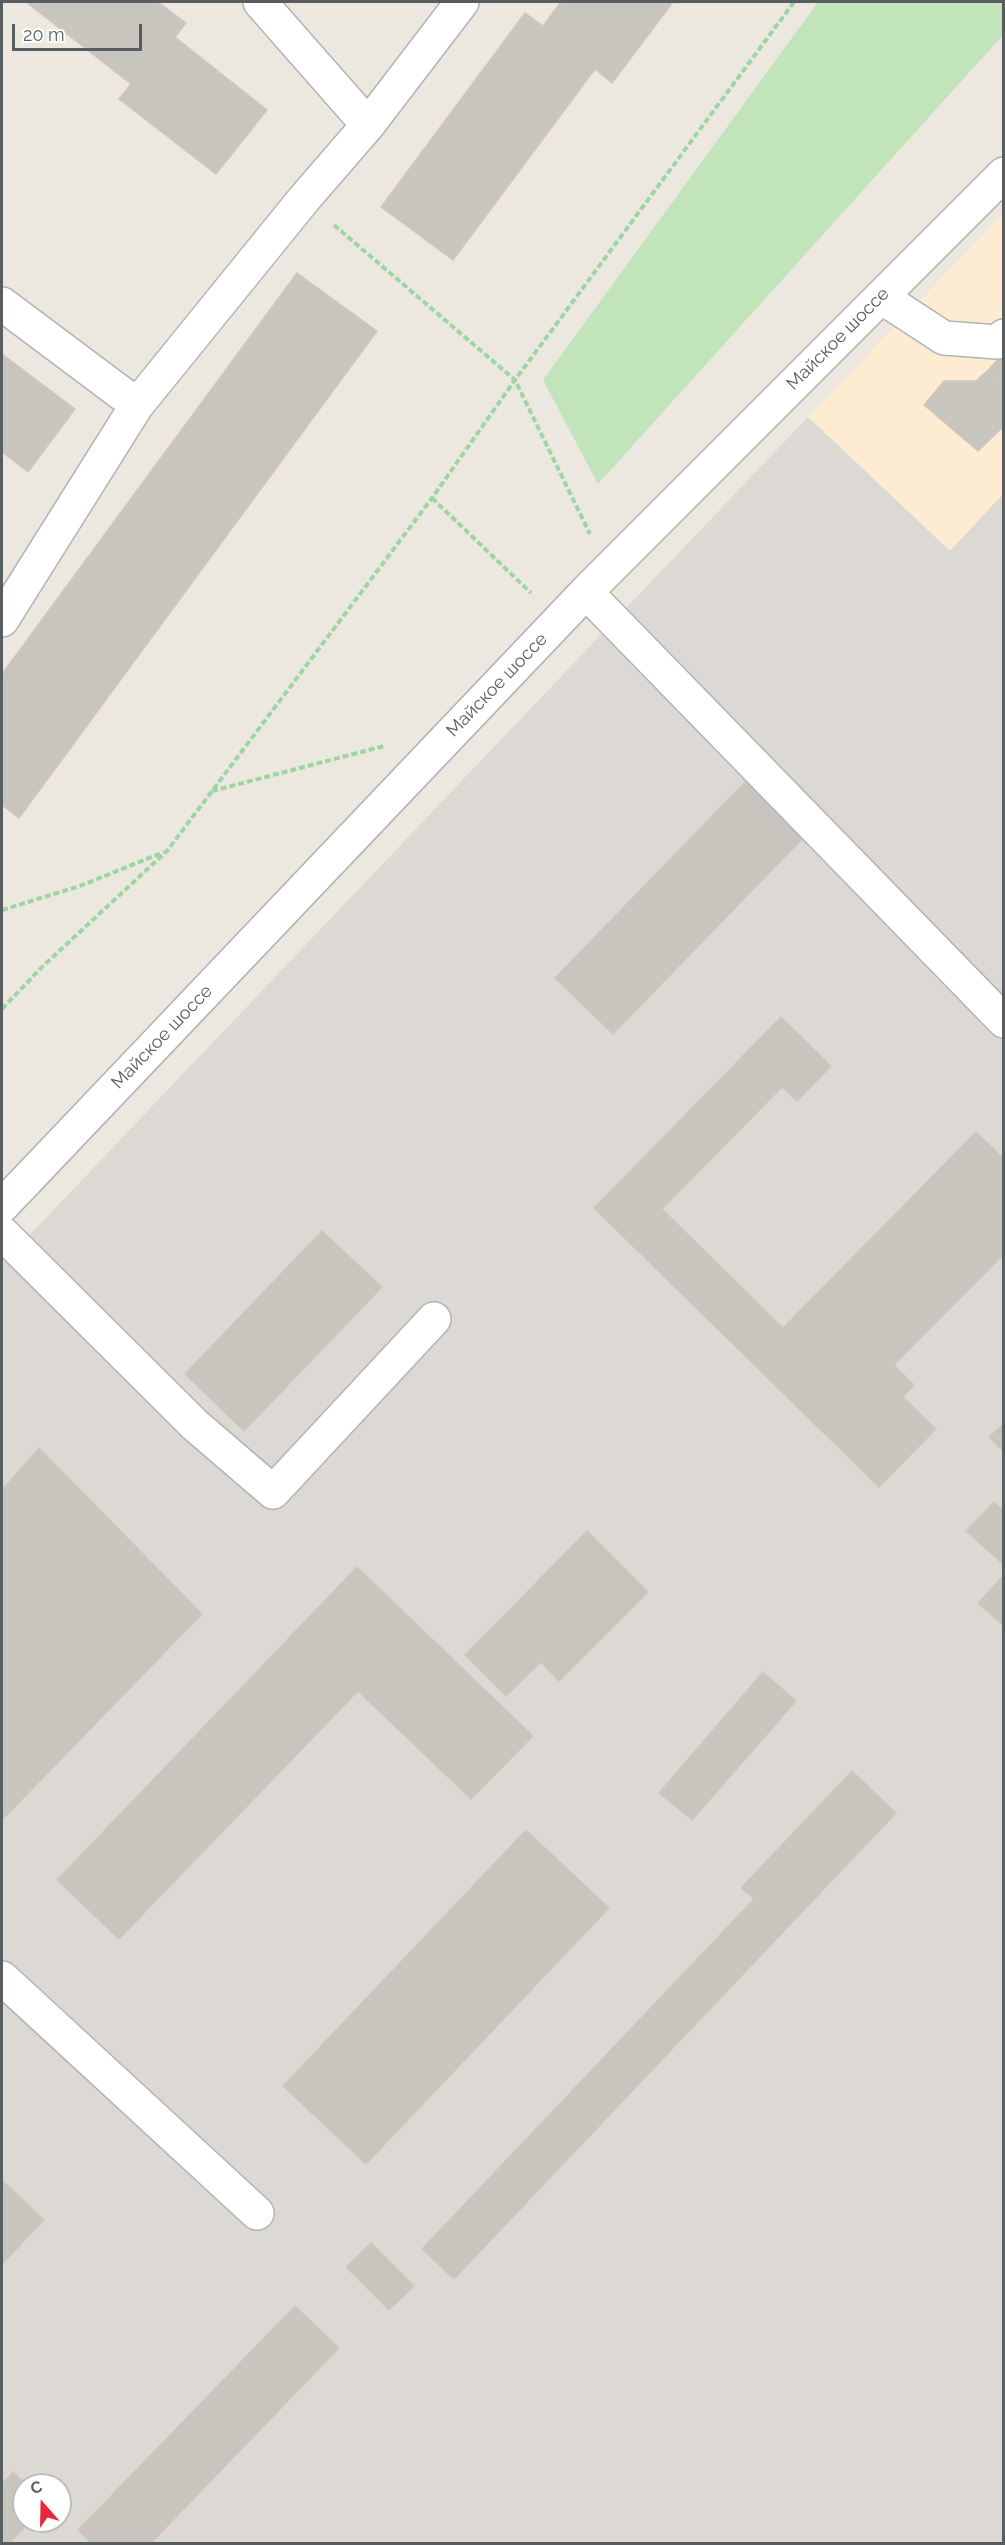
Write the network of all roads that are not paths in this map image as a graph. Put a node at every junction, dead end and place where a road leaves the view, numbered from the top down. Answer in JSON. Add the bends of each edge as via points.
{"nodes":[{"id":1,"x":260,"y":2,"type":"edge"},
{"id":2,"x":462,"y":2,"type":"edge"},
{"id":3,"x":368,"y":125,"type":"junction"},
{"id":4,"x":1004,"y":174,"type":"edge"},
{"id":5,"x":880,"y":297,"type":"junction"},
{"id":6,"x":2,"y":304,"type":"edge"},
{"id":7,"x":1004,"y":336,"type":"edge"},
{"id":8,"x":137,"y":405,"type":"junction"},
{"id":9,"x":586,"y":592,"type":"junction"},
{"id":10,"x":2,"y":620,"type":"edge"},
{"id":11,"x":1004,"y":1021,"type":"edge"},
{"id":12,"x":2,"y":1206,"type":"edge"},
{"id":13,"x":2,"y":1233,"type":"edge"},
{"id":14,"x":434,"y":1319,"type":"dead end"},
{"id":15,"x":2,"y":1978,"type":"edge"},
{"id":16,"x":257,"y":2213,"type":"dead end"}],
"edges":[{"from":1,"to":3,"type":"street"},
{"from":2,"to":3,"type":"street"},
{"from":3,"to":8,"type":"street"},
{"from":4,"to":5,"type":"street","name":"Майское шоссе"},
{"from":5,"to":7,"type":"street","via":[[944,338],[998,342]]},
{"from":5,"to":9,"type":"street","name":"Майское шоссе"},
{"from":6,"to":8,"type":"street"},
{"from":8,"to":10,"type":"street"},
{"from":9,"to":11,"type":"street"},
{"from":9,"to":12,"type":"street","name":"Майское шоссе"},
{"from":13,"to":14,"type":"street","via":[[195,1425],[273,1492]]},
{"from":15,"to":16,"type":"street"}]}
